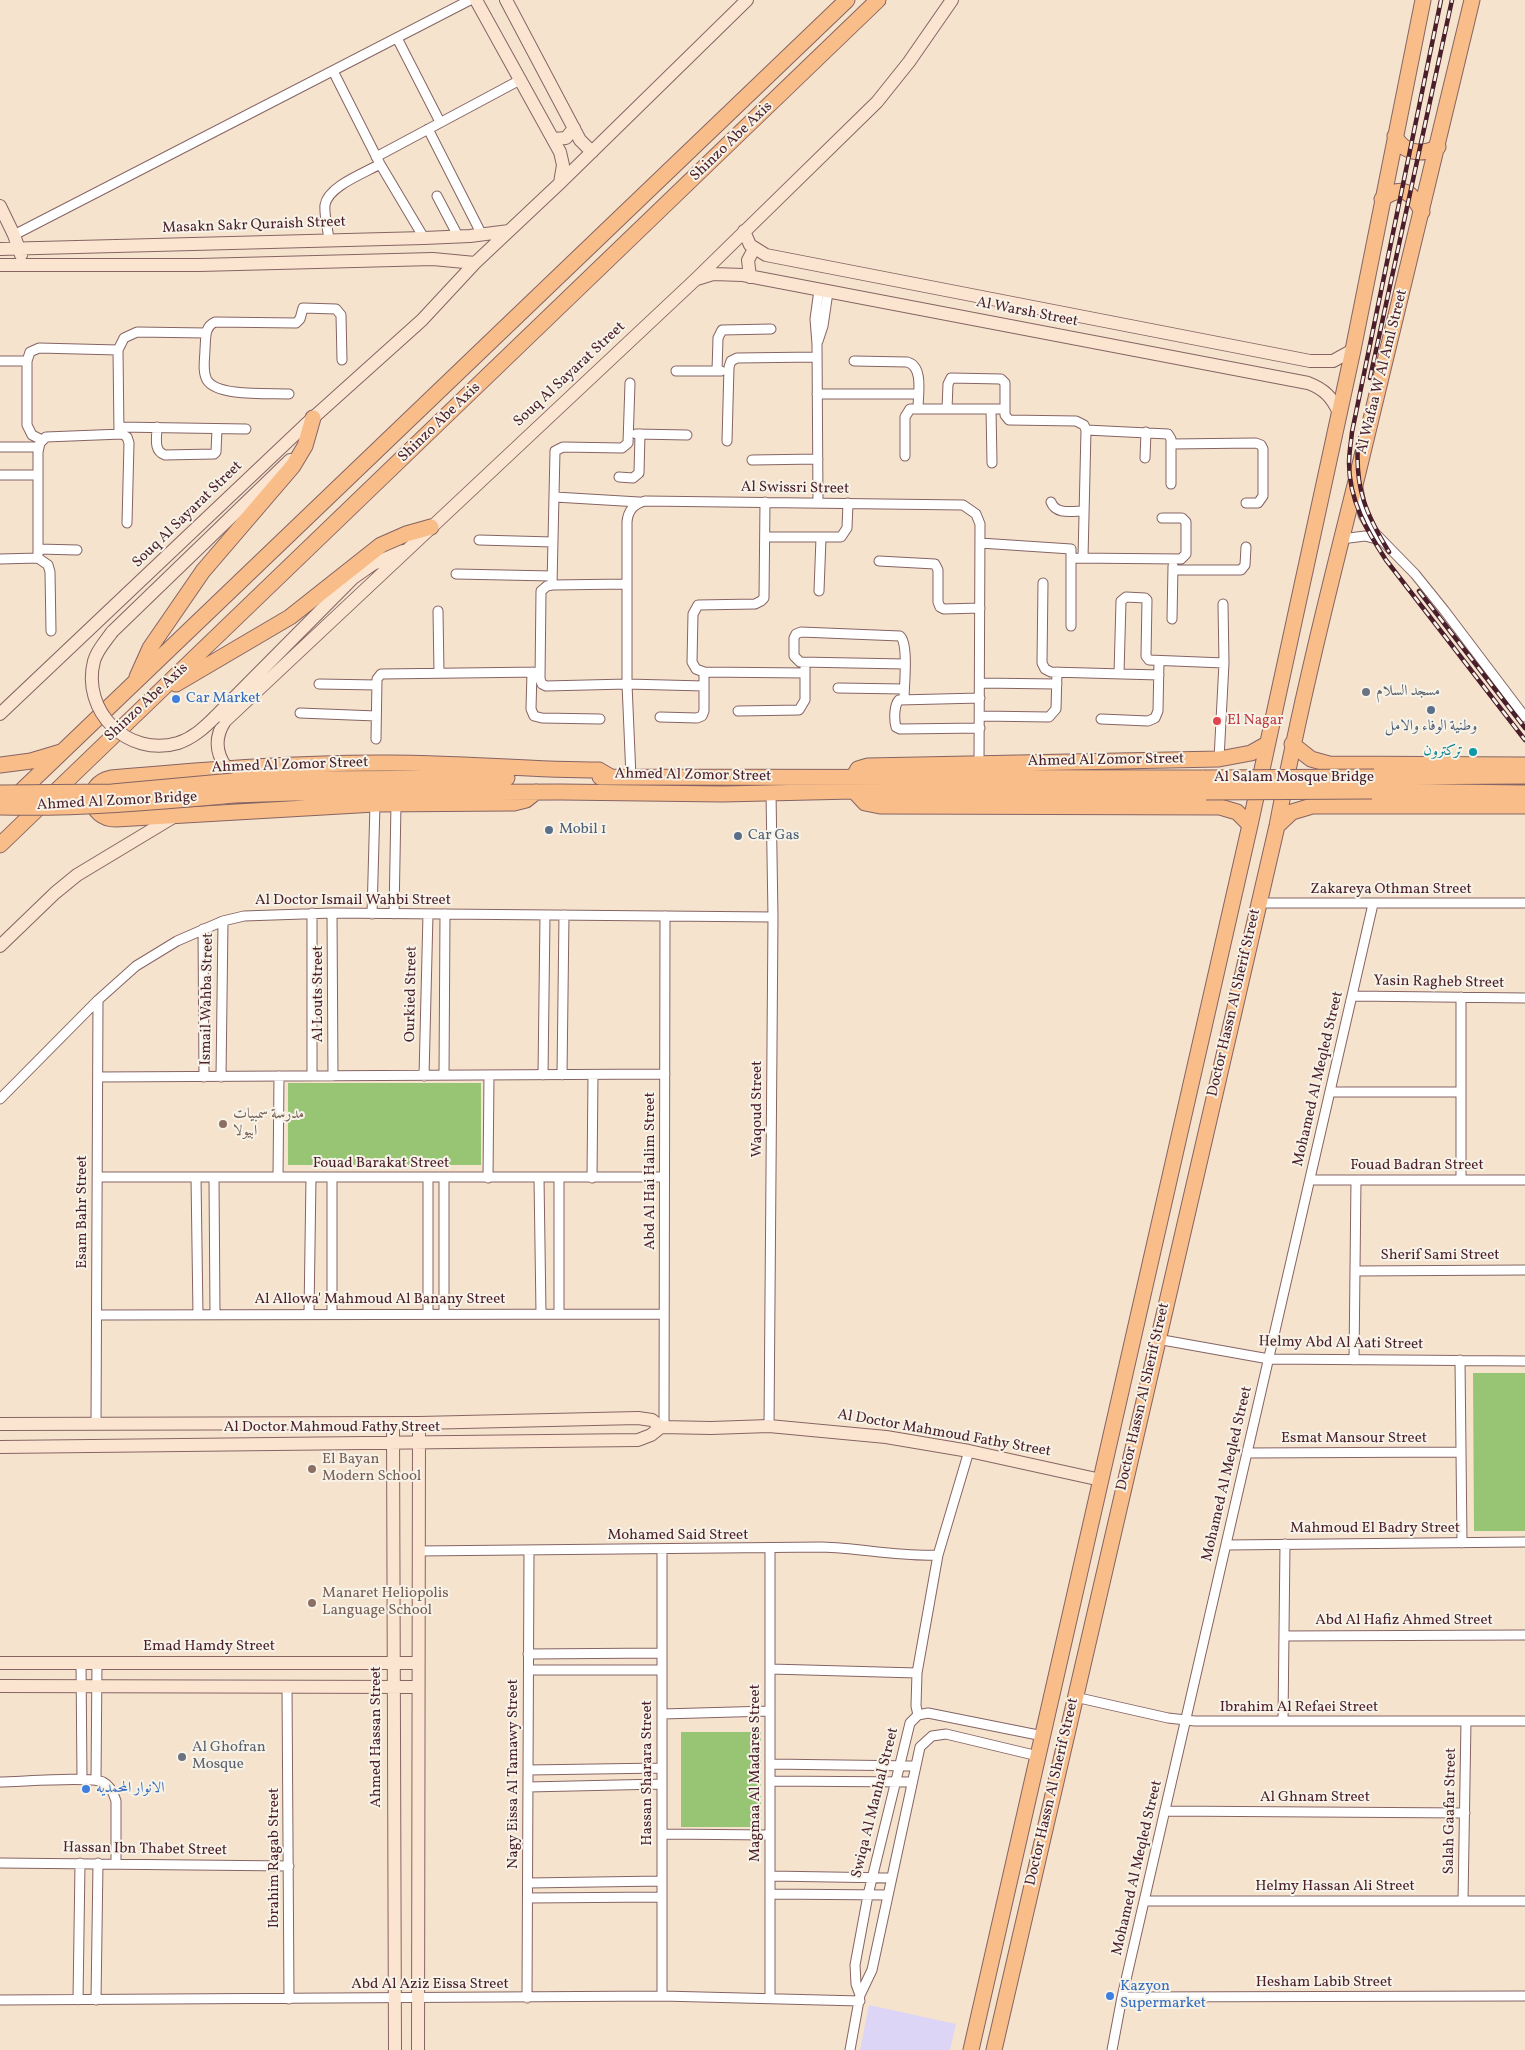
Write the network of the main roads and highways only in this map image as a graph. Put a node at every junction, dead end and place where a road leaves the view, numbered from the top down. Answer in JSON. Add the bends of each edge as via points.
{"nodes":[{"id":1,"x":847,"y":0,"type":"edge"},
{"id":2,"x":878,"y":0,"type":"edge"},
{"id":3,"x":1423,"y":0,"type":"edge"},
{"id":4,"x":1472,"y":0,"type":"edge"},
{"id":5,"x":1394,"y":136,"type":"junction"},
{"id":6,"x":1438,"y":147,"type":"junction"},
{"id":7,"x":1382,"y":199,"type":"junction"},
{"id":8,"x":1422,"y":212,"type":"junction"},
{"id":9,"x":308,"y":422,"type":"road end"},
{"id":10,"x":431,"y":527,"type":"road end"},
{"id":11,"x":1298,"y":603,"type":"junction"},
{"id":12,"x":1323,"y":608,"type":"junction"},
{"id":13,"x":136,"y":682,"type":"junction"},
{"id":14,"x":156,"y":696,"type":"junction"},
{"id":15,"x":1267,"y":744,"type":"junction"},
{"id":16,"x":1292,"y":744,"type":"junction"},
{"id":17,"x":62,"y":752,"type":"junction"},
{"id":18,"x":1219,"y":759,"type":"junction"},
{"id":19,"x":1329,"y":764,"type":"junction"},
{"id":20,"x":0,"y":765,"type":"edge"},
{"id":21,"x":1525,"y":765,"type":"edge"},
{"id":22,"x":1525,"y":776,"type":"edge"},
{"id":23,"x":611,"y":777,"type":"junction"},
{"id":24,"x":853,"y":784,"type":"junction"},
{"id":25,"x":1373,"y":784,"type":"junction"},
{"id":26,"x":234,"y":788,"type":"junction"},
{"id":27,"x":536,"y":792,"type":"junction"},
{"id":28,"x":0,"y":793,"type":"edge"},
{"id":29,"x":1525,"y":793,"type":"edge"},
{"id":30,"x":1319,"y":805,"type":"junction"},
{"id":31,"x":1525,"y":806,"type":"edge"},
{"id":32,"x":0,"y":807,"type":"edge"},
{"id":33,"x":1210,"y":807,"type":"junction"},
{"id":34,"x":0,"y":812,"type":"edge"},
{"id":35,"x":1250,"y":825,"type":"junction"},
{"id":36,"x":1277,"y":826,"type":"junction"},
{"id":37,"x":0,"y":845,"type":"edge"},
{"id":38,"x":1150,"y":1264,"type":"junction"},
{"id":39,"x":1173,"y":1270,"type":"junction"},
{"id":40,"x":1120,"y":1398,"type":"junction"},
{"id":41,"x":1142,"y":1402,"type":"junction"},
{"id":42,"x":971,"y":2050,"type":"edge"},
{"id":43,"x":994,"y":2050,"type":"edge"}],
"edges":[{"from":1,"to":13,"type":"main road","name":"Shinzo Abe Axis"},
{"from":2,"to":14,"type":"main road","name":"Shinzo Abe Axis"},
{"from":3,"to":5,"type":"main road","name":"Al Wafaa W Al Aml Street"},
{"from":4,"to":6,"type":"main road","name":"Al Wafaa W Al Aml Street"},
{"from":5,"to":6,"type":"main road","via":[[1400,144],[1416,152],[1428,152]]},
{"from":5,"to":7,"type":"main road","name":"Al Wafaa W Al Aml Street"},
{"from":6,"to":8,"type":"main road","name":"Al Wafaa W Al Aml Street"},
{"from":7,"to":8,"type":"main road","via":[[1392,192],[1406,192],[1415,198]]},
{"from":7,"to":11,"type":"main road","name":"Al Wafaa W Al Aml Street"},
{"from":8,"to":12,"type":"main road","name":"Al Wafaa W Al Aml Street"},
{"from":9,"to":13,"type":"main road","via":[[304,446],[294,466],[203,570],[150,648]]},
{"from":10,"to":14,"type":"main road","via":[[381,545],[290,617]]},
{"from":11,"to":12,"type":"main road"},
{"from":11,"to":15,"type":"main road","name":"Al Wafaa W Al Aml Street"},
{"from":12,"to":16,"type":"main road","name":"Al Wafaa W Al Aml Street"},
{"from":13,"to":17,"type":"main road","name":"Shinzo Abe Axis"},
{"from":14,"to":37,"type":"main road","name":"Shinzo Abe Axis"},
{"from":15,"to":18,"type":"main road","name":"Ahmed Al Zomor Street","via":[[1251,753]]},
{"from":15,"to":35,"type":"main road","name":"Doctor Hassn Al Sherif Street"},
{"from":16,"to":19,"type":"main road","via":[[1311,759]]},
{"from":16,"to":36,"type":"main road","name":"Doctor Hassn Al Sherif Street"},
{"from":17,"to":20,"type":"main road"},
{"from":17,"to":34,"type":"main road","name":"Shinzo Abe Axis"},
{"from":18,"to":24,"type":"main road","name":"Ahmed Al Zomor Street","via":[[868,766],[858,769]]},
{"from":18,"to":33,"type":"main road","via":[[1226,776],[1225,788]]},
{"from":19,"to":21,"type":"main road"},
{"from":19,"to":30,"type":"main road","via":[[1320,769],[1312,782],[1312,792]]},
{"from":22,"to":25,"type":"main road","name":"Al Salam Mosque Bridge"},
{"from":23,"to":24,"type":"main road","name":"Ahmed Al Zomor Street"},
{"from":23,"to":26,"type":"main road","via":[[294,778]]},
{"from":23,"to":27,"type":"main road","name":"Ahmed Al Zomor Street","via":[[599,770],[382,763],[226,767],[106,779],[96,786],[92,798],[99,814],[116,819],[375,804],[514,803],[526,800]]},
{"from":24,"to":25,"type":"main road","name":"Al Salam Mosque Bridge","bridge":true},
{"from":24,"to":27,"type":"main road","name":"Ahmed Al Zomor Street","via":[[771,792]]},
{"from":24,"to":33,"type":"main road","via":[[864,803],[880,806]]},
{"from":25,"to":29,"type":"main road","name":"Al Salam Mosque Bridge"},
{"from":26,"to":27,"type":"main road","via":[[293,793]]},
{"from":26,"to":28,"type":"main road","name":"Ahmed Al Zomor Bridge","bridge":true},
{"from":26,"to":32,"type":"main road","name":"Ahmed Al Zomor Bridge","bridge":true,"via":[[132,804]]},
{"from":30,"to":31,"type":"main road"},
{"from":30,"to":36,"type":"main road","via":[[1299,809]]},
{"from":33,"to":35,"type":"main road","via":[[1232,810]]},
{"from":35,"to":38,"type":"main road","name":"Doctor Hassn Al Sherif Street"},
{"from":36,"to":39,"type":"main road","name":"Doctor Hassn Al Sherif Street"},
{"from":38,"to":39,"type":"main road"},
{"from":38,"to":40,"type":"main road","name":"Doctor Hassn Al Sherif Street"},
{"from":39,"to":41,"type":"main road","name":"Doctor Hassn Al Sherif Street"},
{"from":40,"to":41,"type":"main road"},
{"from":40,"to":42,"type":"main road","name":"Doctor Hassn Al Sherif Street"},
{"from":41,"to":43,"type":"main road","name":"Doctor Hassn Al Sherif Street"}]}
